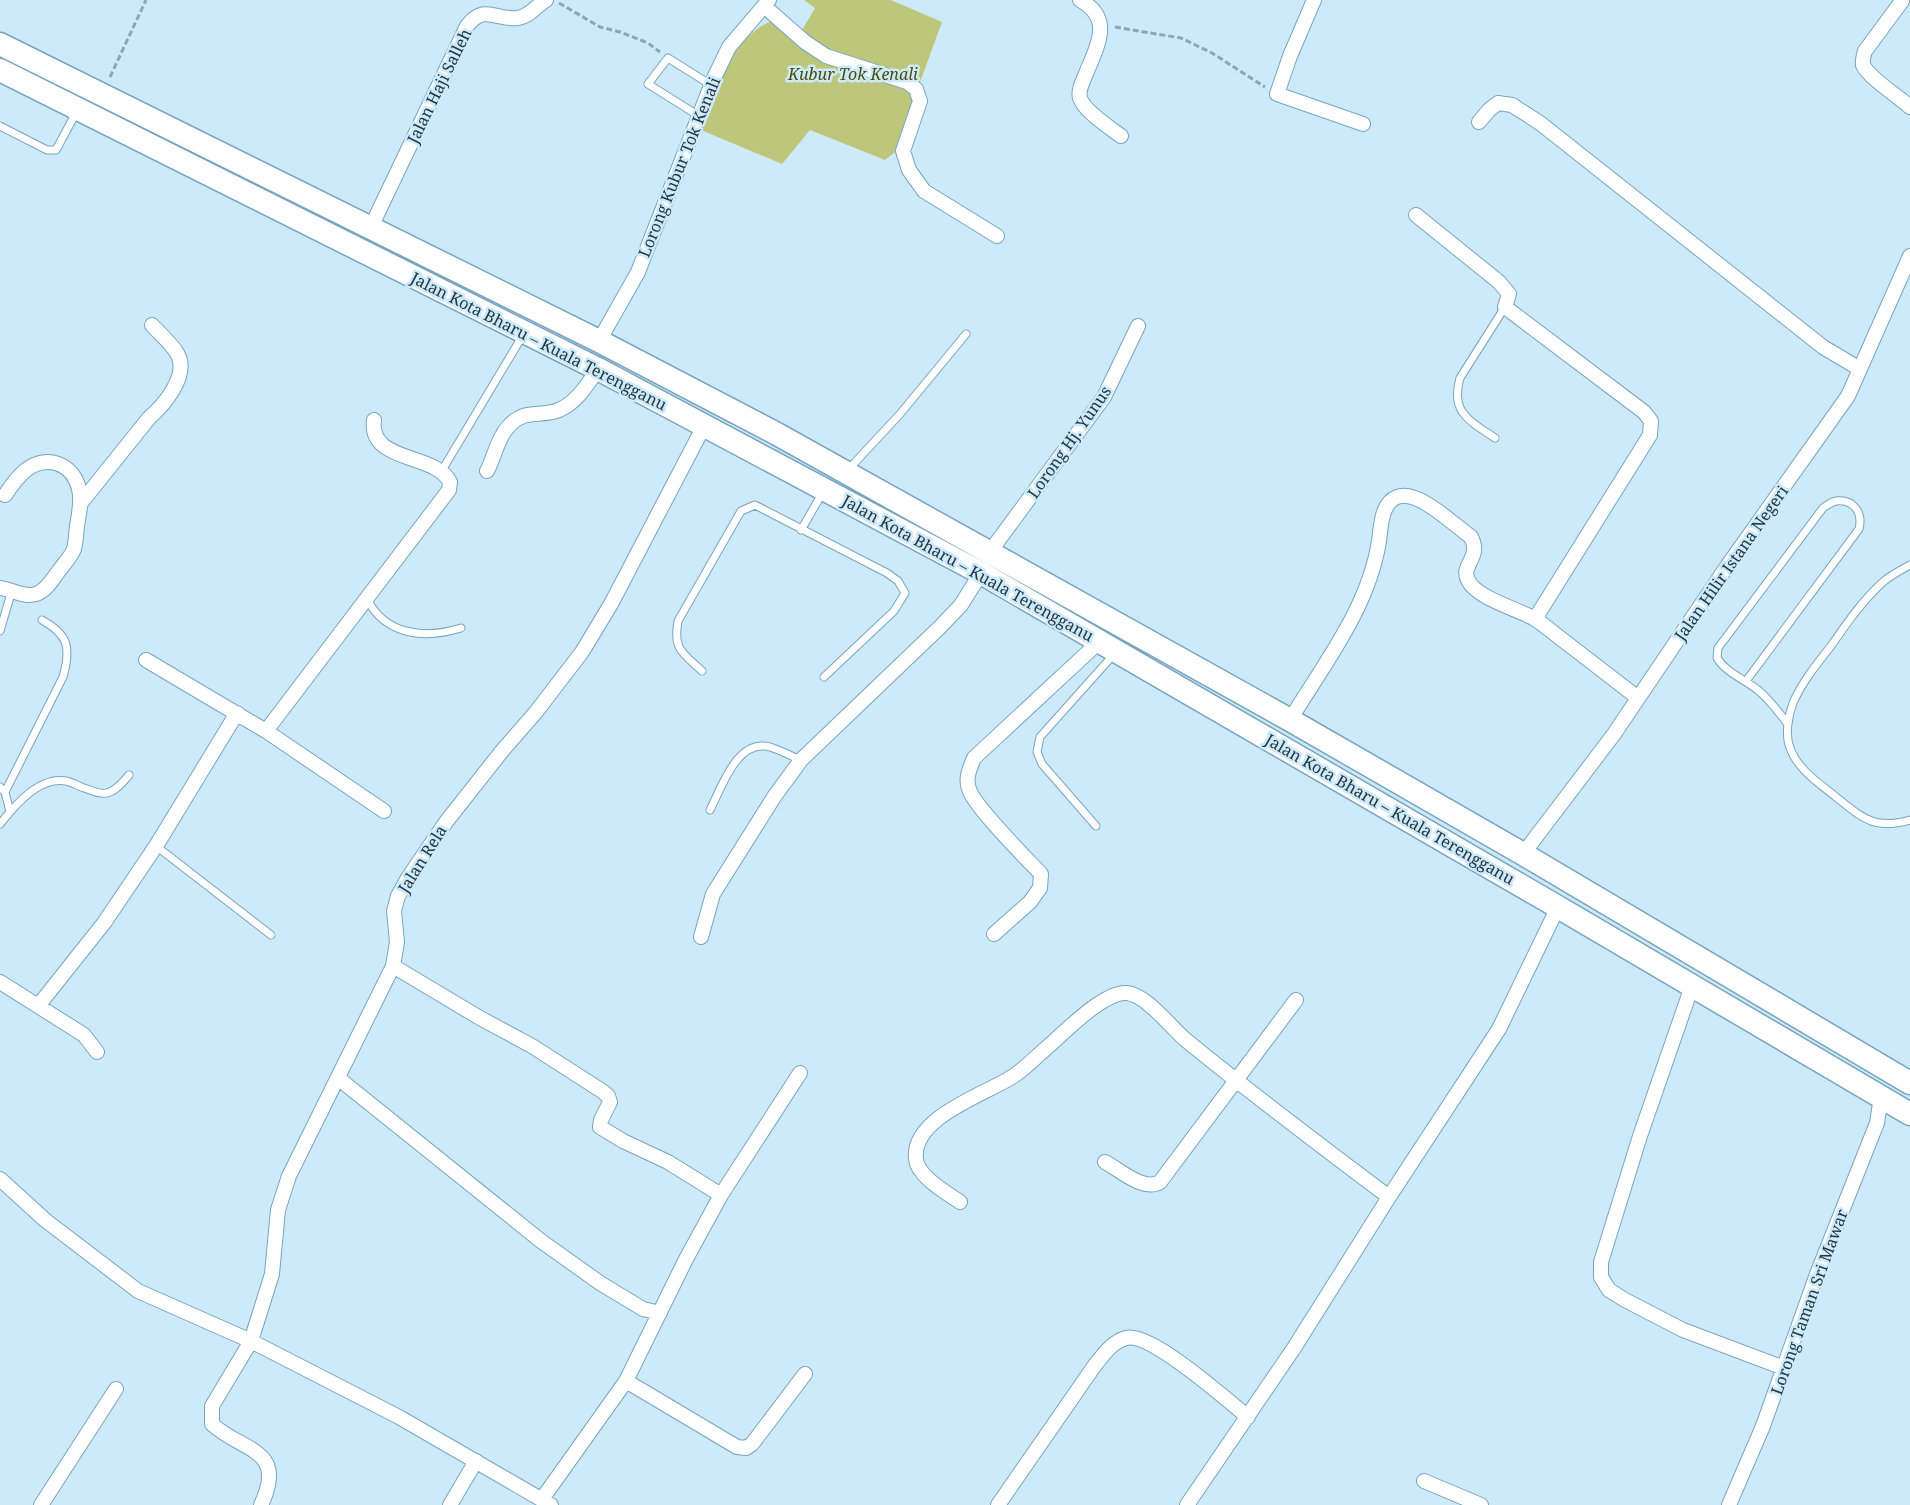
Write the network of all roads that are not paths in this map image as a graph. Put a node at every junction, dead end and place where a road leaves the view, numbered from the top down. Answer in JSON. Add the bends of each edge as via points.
{"nodes":[{"id":1,"x":546,"y":0,"type":"edge"},
{"id":2,"x":1080,"y":0,"type":"edge"},
{"id":3,"x":1314,"y":0,"type":"edge"},
{"id":4,"x":1902,"y":1,"type":"edge"},
{"id":5,"x":766,"y":3,"type":"edge"},
{"id":6,"x":0,"y":44,"type":"edge"},
{"id":7,"x":0,"y":70,"type":"edge"},
{"id":8,"x":711,"y":85,"type":"junction"},
{"id":9,"x":1910,"y":107,"type":"edge"},
{"id":10,"x":78,"y":109,"type":"junction"},
{"id":11,"x":699,"y":116,"type":"junction"},
{"id":12,"x":1479,"y":122,"type":"dead end"},
{"id":13,"x":1363,"y":124,"type":"dead end"},
{"id":14,"x":0,"y":126,"type":"edge"},
{"id":15,"x":1120,"y":136,"type":"dead end"},
{"id":16,"x":1416,"y":215,"type":"dead end"},
{"id":17,"x":371,"y":227,"type":"junction"},
{"id":18,"x":997,"y":236,"type":"dead end"},
{"id":19,"x":1910,"y":256,"type":"edge"},
{"id":20,"x":1505,"y":307,"type":"junction"},
{"id":21,"x":152,"y":325,"type":"dead end"},
{"id":22,"x":1138,"y":326,"type":"dead end"},
{"id":23,"x":525,"y":333,"type":"junction"},
{"id":24,"x":966,"y":334,"type":"dead end"},
{"id":25,"x":599,"y":341,"type":"junction"},
{"id":26,"x":598,"y":369,"type":"junction"},
{"id":27,"x":1860,"y":369,"type":"junction"},
{"id":28,"x":374,"y":420,"type":"dead end"},
{"id":29,"x":704,"y":426,"type":"junction"},
{"id":30,"x":1496,"y":438,"type":"dead end"},
{"id":31,"x":487,"y":471,"type":"dead end"},
{"id":32,"x":441,"y":472,"type":"junction"},
{"id":33,"x":846,"y":473,"type":"junction"},
{"id":34,"x":824,"y":490,"type":"junction"},
{"id":35,"x":5,"y":495,"type":"dead end"},
{"id":36,"x":80,"y":504,"type":"junction"},
{"id":37,"x":801,"y":530,"type":"junction"},
{"id":38,"x":985,"y":563,"type":"junction"},
{"id":39,"x":1910,"y":565,"type":"edge"},
{"id":40,"x":6,"y":589,"type":"edge"},
{"id":41,"x":367,"y":599,"type":"junction"},
{"id":42,"x":42,"y":620,"type":"dead end"},
{"id":43,"x":1535,"y":620,"type":"junction"},
{"id":44,"x":461,"y":628,"type":"dead end"},
{"id":45,"x":0,"y":631,"type":"edge"},
{"id":46,"x":1108,"y":646,"type":"junction"},
{"id":47,"x":146,"y":660,"type":"dead end"},
{"id":48,"x":702,"y":671,"type":"dead end"},
{"id":49,"x":824,"y":677,"type":"dead end"},
{"id":50,"x":1746,"y":681,"type":"junction"},
{"id":51,"x":1638,"y":698,"type":"junction"},
{"id":52,"x":237,"y":713,"type":"junction"},
{"id":53,"x":1290,"y":720,"type":"junction"},
{"id":54,"x":1788,"y":724,"type":"junction"},
{"id":55,"x":266,"y":730,"type":"junction"},
{"id":56,"x":801,"y":760,"type":"junction"},
{"id":57,"x":129,"y":775,"type":"dead end"},
{"id":58,"x":3,"y":789,"type":"edge"},
{"id":59,"x":710,"y":810,"type":"dead end"},
{"id":60,"x":384,"y":811,"type":"dead end"},
{"id":61,"x":10,"y":812,"type":"junction"},
{"id":62,"x":1910,"y":820,"type":"edge"},
{"id":63,"x":0,"y":824,"type":"edge"},
{"id":64,"x":1096,"y":826,"type":"dead end"},
{"id":65,"x":156,"y":846,"type":"junction"},
{"id":66,"x":1523,"y":854,"type":"junction"},
{"id":67,"x":1558,"y":907,"type":"junction"},
{"id":68,"x":994,"y":934,"type":"dead end"},
{"id":69,"x":271,"y":935,"type":"dead end"},
{"id":70,"x":701,"y":937,"type":"dead end"},
{"id":71,"x":393,"y":966,"type":"junction"},
{"id":72,"x":0,"y":982,"type":"edge"},
{"id":73,"x":1692,"y":986,"type":"junction"},
{"id":74,"x":1296,"y":1000,"type":"dead end"},
{"id":75,"x":38,"y":1006,"type":"junction"},
{"id":76,"x":97,"y":1052,"type":"dead end"},
{"id":77,"x":800,"y":1073,"type":"dead end"},
{"id":78,"x":338,"y":1078,"type":"junction"},
{"id":79,"x":1236,"y":1081,"type":"junction"},
{"id":80,"x":1910,"y":1083,"type":"edge"},
{"id":81,"x":1881,"y":1097,"type":"junction"},
{"id":82,"x":1910,"y":1114,"type":"edge"},
{"id":83,"x":1105,"y":1162,"type":"dead end"},
{"id":84,"x":0,"y":1179,"type":"edge"},
{"id":85,"x":721,"y":1196,"type":"junction"},
{"id":86,"x":1389,"y":1197,"type":"junction"},
{"id":87,"x":960,"y":1202,"type":"dead end"},
{"id":88,"x":660,"y":1313,"type":"junction"},
{"id":89,"x":251,"y":1341,"type":"junction"},
{"id":90,"x":1784,"y":1368,"type":"junction"},
{"id":91,"x":805,"y":1374,"type":"dead end"},
{"id":92,"x":626,"y":1381,"type":"junction"},
{"id":93,"x":116,"y":1389,"type":"dead end"},
{"id":94,"x":1248,"y":1417,"type":"junction"},
{"id":95,"x":476,"y":1461,"type":"junction"},
{"id":96,"x":1424,"y":1481,"type":"dead end"},
{"id":97,"x":547,"y":1502,"type":"edge"},
{"id":98,"x":41,"y":1505,"type":"edge"},
{"id":99,"x":261,"y":1505,"type":"edge"},
{"id":100,"x":450,"y":1505,"type":"edge"},
{"id":101,"x":998,"y":1505,"type":"edge"},
{"id":102,"x":1187,"y":1505,"type":"edge"},
{"id":103,"x":1481,"y":1505,"type":"edge"},
{"id":104,"x":1729,"y":1505,"type":"edge"}],
"edges":[{"from":1,"to":17,"type":"street","name":"Jalan Haji Salleh","via":[[528,15],[517,18],[485,13],[474,16]]},
{"from":2,"to":15,"type":"street","via":[[1097,14],[1101,26],[1080,98]]},
{"from":3,"to":13,"type":"street","via":[[1277,94]]},
{"from":4,"to":9,"type":"street","via":[[1866,51],[1863,65]]},
{"from":5,"to":8,"type":"street","name":"Lorong Kubur Tok Kenali","via":[[729,47]]},
{"from":5,"to":18,"type":"street","via":[[805,42],[826,56],[907,82],[916,89],[921,101],[903,151],[909,170],[924,191]]},
{"from":6,"to":17,"type":"highway","name":"Jalan Kota Bharu – Kuala Terengganu"},
{"from":7,"to":10,"type":"highway","name":"Jalan Kota Bharu – Kuala Terengganu"},
{"from":8,"to":11,"type":"street","name":"Lorong Kubur Tok Kenali"},
{"from":8,"to":11,"type":"lane","via":[[668,58],[648,84]]},
{"from":10,"to":14,"type":"lane","via":[[53,147],[42,147]]},
{"from":10,"to":23,"type":"highway","name":"Jalan Kota Bharu – Kuala Terengganu"},
{"from":11,"to":25,"type":"street","name":"Lorong Kubur Tok Kenali","via":[[638,272]]},
{"from":12,"to":27,"type":"street","via":[[1498,103],[1512,105],[1540,123],[1823,347]]},
{"from":16,"to":20,"type":"street","via":[[1499,282],[1509,294]]},
{"from":17,"to":25,"type":"highway","name":"Jalan Kota Bharu – Kuala Terengganu"},
{"from":19,"to":27,"type":"street","name":"Jalan Hilir Istana Negeri"},
{"from":20,"to":30,"type":"lane","via":[[1460,378],[1456,391],[1457,404],[1464,416]]},
{"from":20,"to":43,"type":"street","via":[[1644,412],[1652,426]]},
{"from":21,"to":36,"type":"street","via":[[178,354],[176,387]]},
{"from":22,"to":38,"type":"street","name":"Lorong Hj. Yunus","via":[[1104,397]]},
{"from":23,"to":26,"type":"highway","name":"Jalan Kota Bharu – Kuala Terengganu"},
{"from":23,"to":32,"type":"lane"},
{"from":24,"to":33,"type":"lane"},
{"from":25,"to":33,"type":"highway","name":"Jalan Kota Bharu – Kuala Terengganu"},
{"from":26,"to":29,"type":"highway","name":"Jalan Kota Bharu – Kuala Terengganu"},
{"from":26,"to":31,"type":"street","via":[[570,404],[556,411],[533,412],[508,427]]},
{"from":27,"to":51,"type":"street","name":"Jalan Hilir Istana Negeri","via":[[1848,396]]},
{"from":28,"to":32,"type":"street","via":[[376,439],[384,447]]},
{"from":29,"to":34,"type":"highway","name":"Jalan Kota Bharu – Kuala Terengganu"},
{"from":29,"to":71,"type":"street","name":"Jalan Rela","via":[[612,604],[582,652],[446,822],[408,878],[394,910],[397,942]]},
{"from":32,"to":41,"type":"street","via":[[450,482],[447,495]]},
{"from":33,"to":38,"type":"highway","name":"Jalan Kota Bharu – Kuala Terengganu"},
{"from":34,"to":37,"type":"lane"},
{"from":34,"to":38,"type":"highway","name":"Jalan Kota Bharu – Kuala Terengganu"},
{"from":35,"to":36,"type":"street","via":[[27,469],[49,460],[74,477]]},
{"from":36,"to":40,"type":"street","via":[[74,549],[48,586],[38,594],[28,595]]},
{"from":37,"to":48,"type":"lane","via":[[755,505],[741,511],[678,621],[675,639],[681,651]]},
{"from":37,"to":49,"type":"lane","via":[[887,573],[898,581],[904,593],[894,611]]},
{"from":38,"to":46,"type":"highway","name":"Jalan Kota Bharu – Kuala Terengganu"},
{"from":38,"to":53,"type":"highway","name":"Jalan Kota Bharu – Kuala Terengganu"},
{"from":38,"to":56,"type":"street","name":"Lorong Hj. Yunus","via":[[961,605]]},
{"from":39,"to":54,"type":"lane","via":[[1865,599],[1804,681]]},
{"from":40,"to":45,"type":"lane"},
{"from":41,"to":44,"type":"lane","via":[[384,621],[404,631],[446,633]]},
{"from":41,"to":55,"type":"street"},
{"from":42,"to":58,"type":"lane","via":[[64,638],[67,661],[63,677]]},
{"from":43,"to":51,"type":"street"},
{"from":43,"to":53,"type":"street","via":[[1489,598],[1467,580],[1466,568],[1475,545],[1471,537],[1420,499],[1407,495],[1395,498],[1386,507],[1367,589]]},
{"from":46,"to":64,"type":"lane","via":[[1040,737],[1037,752],[1042,764]]},
{"from":46,"to":67,"type":"highway","name":"Jalan Kota Bharu – Kuala Terengganu"},
{"from":46,"to":68,"type":"street","via":[[974,758],[968,774],[969,790],[1041,874],[1040,888],[1030,902]]},
{"from":47,"to":52,"type":"street"},
{"from":50,"to":50,"type":"lane","via":[[1722,666],[1717,658],[1718,648],[1823,508],[1834,501],[1847,502],[1858,509],[1859,529]]},
{"from":50,"to":54,"type":"lane","via":[[1762,693]]},
{"from":51,"to":66,"type":"street","name":"Jalan Hilir Istana Negeri"},
{"from":52,"to":55,"type":"street"},
{"from":52,"to":65,"type":"street"},
{"from":53,"to":66,"type":"highway","name":"Jalan Kota Bharu – Kuala Terengganu"},
{"from":54,"to":62,"type":"lane","via":[[1789,746],[1795,760],[1857,814],[1880,824]]},
{"from":55,"to":60,"type":"street"},
{"from":56,"to":59,"type":"lane","via":[[770,747],[749,748],[739,756]]},
{"from":56,"to":70,"type":"street","name":"Lorong Hj. Yunus","via":[[713,894]]},
{"from":57,"to":61,"type":"lane","via":[[106,793],[65,781],[48,783],[33,790]]},
{"from":58,"to":61,"type":"lane"},
{"from":61,"to":63,"type":"lane"},
{"from":65,"to":69,"type":"lane"},
{"from":65,"to":75,"type":"street","via":[[104,923]]},
{"from":66,"to":80,"type":"highway","name":"Jalan Kota Bharu – Kuala Terengganu"},
{"from":67,"to":73,"type":"highway","name":"Jalan Kota Bharu – Kuala Terengganu"},
{"from":67,"to":86,"type":"street","via":[[1499,1029]]},
{"from":71,"to":78,"type":"street","name":"Jalan Rela"},
{"from":71,"to":85,"type":"street","via":[[602,1091],[610,1102],[600,1127],[623,1142],[668,1161]]},
{"from":72,"to":75,"type":"street"},
{"from":73,"to":81,"type":"highway","name":"Jalan Kota Bharu – Kuala Terengganu"},
{"from":73,"to":90,"type":"street","via":[[1600,1262],[1601,1277],[1609,1290],[1683,1330]]},
{"from":74,"to":79,"type":"street"},
{"from":75,"to":76,"type":"street","via":[[84,1035]]},
{"from":77,"to":85,"type":"street"},
{"from":78,"to":88,"type":"street","via":[[540,1241],[643,1309]]},
{"from":78,"to":89,"type":"street","name":"Jalan Rela","via":[[289,1176],[278,1210],[272,1274]]},
{"from":79,"to":83,"type":"street","via":[[1161,1182],[1143,1184]]},
{"from":79,"to":86,"type":"street"},
{"from":79,"to":87,"type":"street","via":[[1143,1000],[1127,993],[1109,997],[1015,1075],[927,1128],[917,1145],[915,1161],[926,1177]]},
{"from":81,"to":82,"type":"highway","name":"Jalan Kota Bharu – Kuala Terengganu"},
{"from":81,"to":90,"type":"street","name":"Lorong Taman Sri Mawar","via":[[1876,1124]]},
{"from":84,"to":89,"type":"street","via":[[45,1220],[138,1291]]},
{"from":85,"to":88,"type":"street"},
{"from":86,"to":94,"type":"street"},
{"from":88,"to":92,"type":"street"},
{"from":89,"to":95,"type":"street"},
{"from":89,"to":99,"type":"street","name":"Jalan Rela","via":[[212,1406],[212,1424],[225,1436],[260,1453],[267,1466],[268,1481]]},
{"from":90,"to":104,"type":"street","name":"Lorong Taman Sri Mawar"},
{"from":91,"to":92,"type":"street","via":[[746,1448],[737,1447]]},
{"from":92,"to":97,"type":"street"},
{"from":93,"to":98,"type":"street"},
{"from":94,"to":101,"type":"street","via":[[1170,1355],[1143,1339],[1127,1337],[1110,1346],[1095,1365]]},
{"from":94,"to":102,"type":"street"},
{"from":95,"to":97,"type":"street"},
{"from":95,"to":100,"type":"street"},
{"from":96,"to":103,"type":"street"}]}
